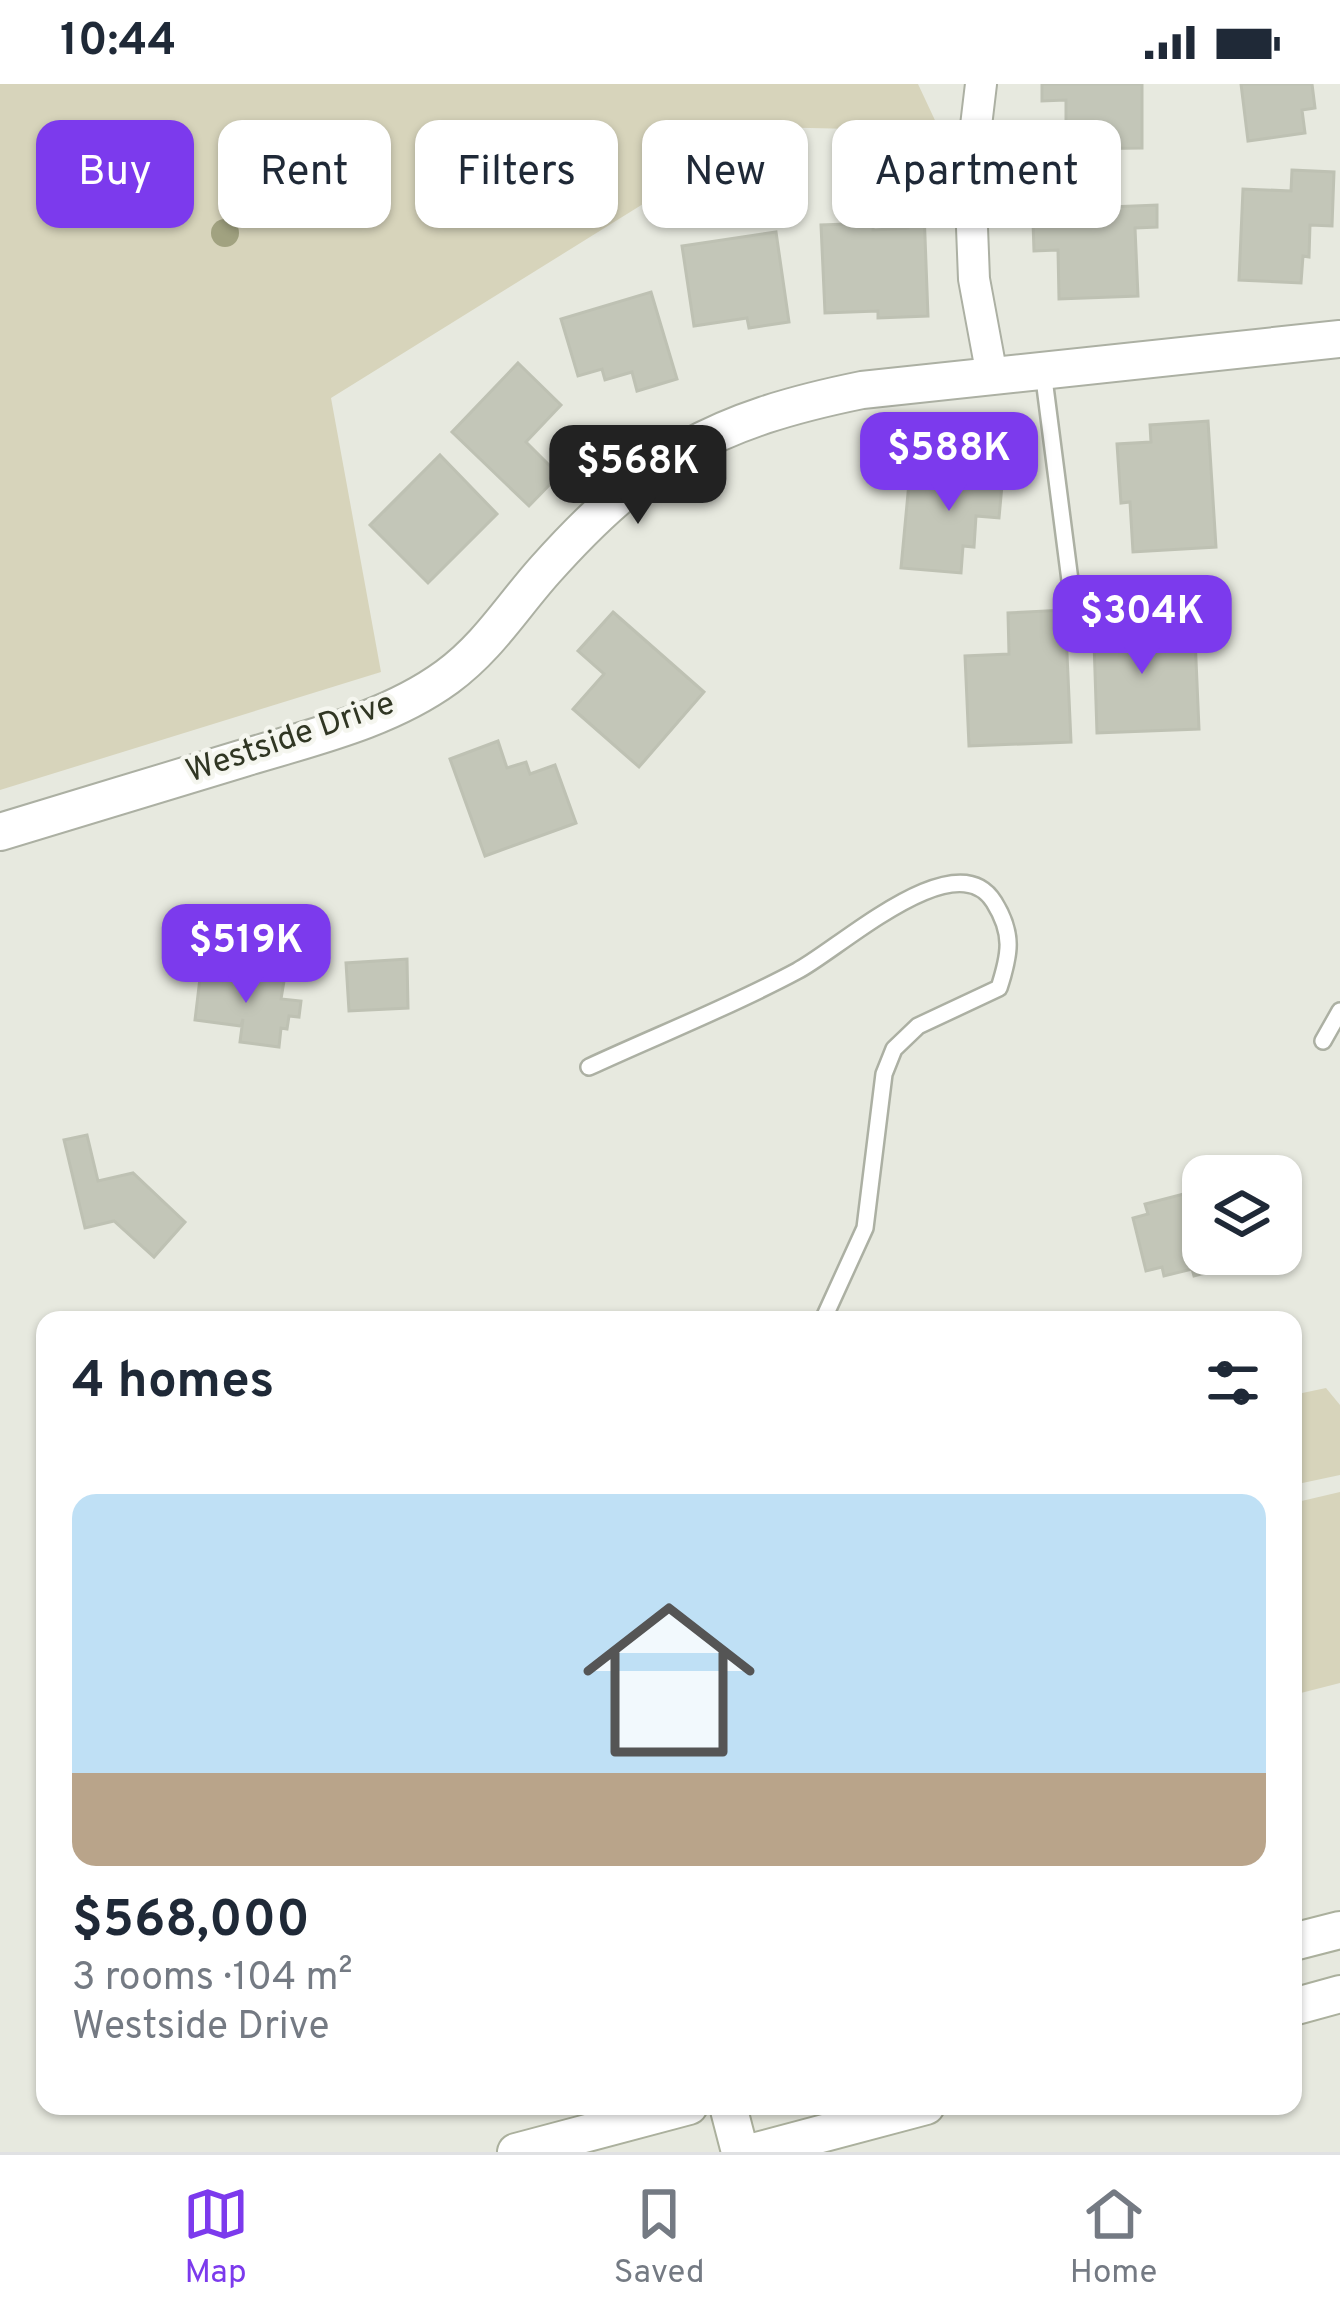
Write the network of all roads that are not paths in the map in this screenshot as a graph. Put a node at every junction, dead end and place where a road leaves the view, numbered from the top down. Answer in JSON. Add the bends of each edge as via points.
{"nodes":[{"id":1,"x":982,"y":84,"type":"edge"},
{"id":2,"x":1340,"y":339,"type":"edge"},
{"id":3,"x":1043,"y":371,"type":"junction"},
{"id":4,"x":992,"y":376,"type":"junction"},
{"id":5,"x":1072,"y":596,"type":"dead end"},
{"id":6,"x":0,"y":832,"type":"edge"},
{"id":7,"x":1340,"y":1011,"type":"edge"},
{"id":8,"x":1323,"y":1041,"type":"dead end"},
{"id":9,"x":590,"y":1067,"type":"dead end"},
{"id":10,"x":827,"y":1311,"type":"edge"},
{"id":11,"x":1340,"y":1930,"type":"edge"},
{"id":12,"x":1302,"y":1940,"type":"edge"},
{"id":13,"x":1340,"y":1994,"type":"edge"},
{"id":14,"x":1302,"y":2005,"type":"edge"},
{"id":15,"x":655,"y":2115,"type":"edge"},
{"id":16,"x":730,"y":2115,"type":"edge"},
{"id":17,"x":892,"y":2115,"type":"edge"},
{"id":18,"x":516,"y":2152,"type":"edge"},
{"id":19,"x":740,"y":2152,"type":"edge"},
{"id":20,"x":753,"y":2152,"type":"edge"}],
"edges":[{"from":1,"to":4,"type":"street","via":[[970,176],[974,278]]},
{"from":2,"to":3,"type":"street","name":"Westside Drive"},
{"from":3,"to":4,"type":"street","name":"Westside Drive"},
{"from":3,"to":5,"type":"lane"},
{"from":4,"to":6,"type":"street","name":"Westside Drive","via":[[787,405],[719,430],[654,466],[592,518],[496,634],[391,710]]},
{"from":7,"to":8,"type":"lane"},
{"from":9,"to":10,"type":"lane","via":[[800,970],[932,886],[964,882],[989,894],[1004,918],[1010,954],[999,988],[918,1026],[894,1049],[865,1228]]},
{"from":11,"to":12,"type":"street"},
{"from":13,"to":14,"type":"street"},
{"from":15,"to":18,"type":"street"},
{"from":16,"to":19,"type":"street"},
{"from":17,"to":20,"type":"street"}]}
